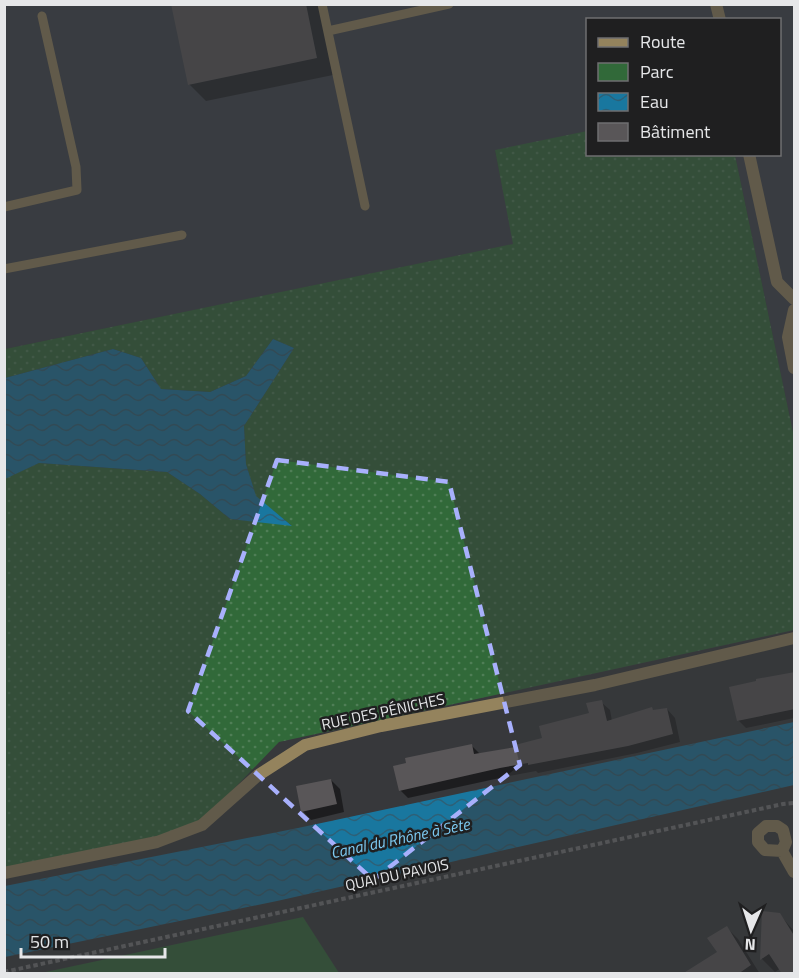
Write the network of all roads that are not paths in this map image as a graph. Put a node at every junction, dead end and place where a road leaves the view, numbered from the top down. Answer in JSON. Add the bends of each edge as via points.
{"nodes":[{"id":1,"x":322,"y":4,"type":"edge"},
{"id":2,"x":449,"y":4,"type":"edge"},
{"id":3,"x":42,"y":16,"type":"dead end"},
{"id":4,"x":328,"y":31,"type":"junction"},
{"id":5,"x":749,"y":156,"type":"edge"},
{"id":6,"x":365,"y":206,"type":"dead end"},
{"id":7,"x":4,"y":207,"type":"edge"},
{"id":8,"x":182,"y":235,"type":"dead end"},
{"id":9,"x":4,"y":269,"type":"edge"},
{"id":10,"x":795,"y":299,"type":"edge"},
{"id":11,"x":795,"y":310,"type":"edge"},
{"id":12,"x":795,"y":368,"type":"edge"},
{"id":13,"x":795,"y":638,"type":"edge"},
{"id":14,"x":782,"y":851,"type":"dead end"},
{"id":15,"x":795,"y":872,"type":"edge"},
{"id":16,"x":4,"y":873,"type":"edge"}],
"edges":[{"from":1,"to":4,"type":"lane"},
{"from":2,"to":4,"type":"lane"},
{"from":3,"to":7,"type":"lane","via":[[76,167],[77,190]]},
{"from":4,"to":6,"type":"lane"},
{"from":5,"to":10,"type":"street","via":[[777,282]]},
{"from":8,"to":9,"type":"lane"},
{"from":11,"to":12,"type":"street","via":[[788,337]]},
{"from":13,"to":16,"type":"street","name":"RUE DES PÉNICHES","via":[[595,685],[381,726],[305,745],[257,776],[202,825],[157,842]]},
{"from":14,"to":15,"type":"street"}]}
